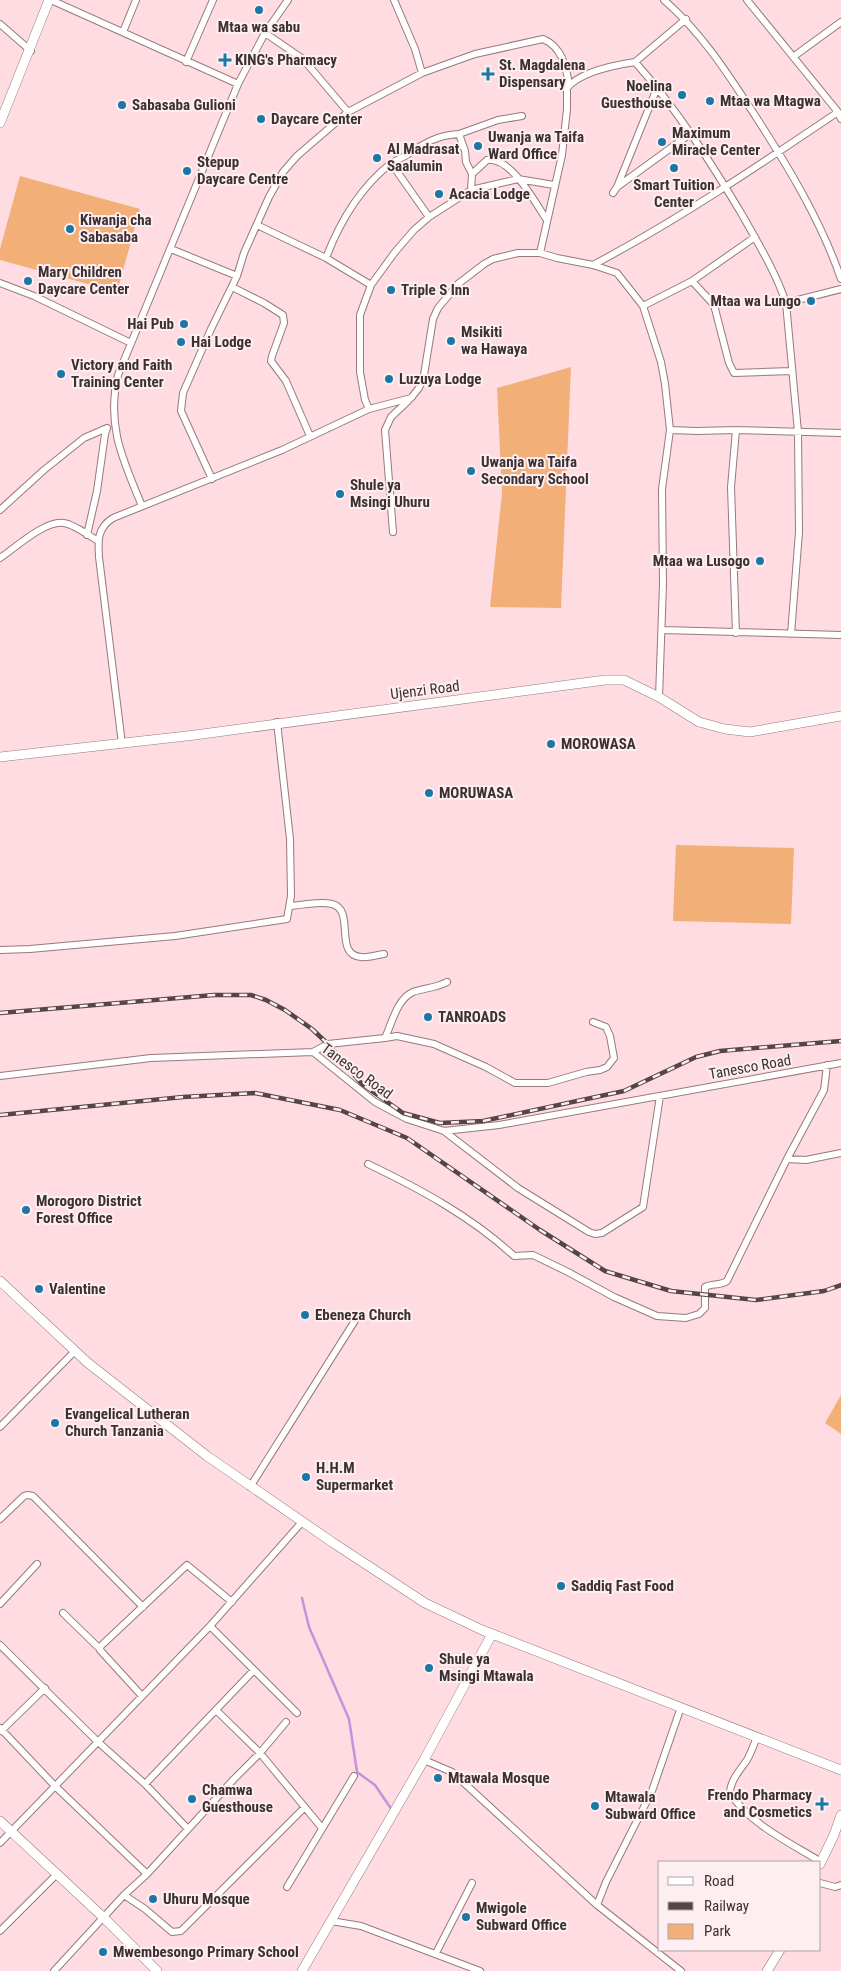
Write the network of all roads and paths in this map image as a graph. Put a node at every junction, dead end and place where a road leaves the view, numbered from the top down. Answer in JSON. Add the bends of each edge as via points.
{"nodes":[{"id":1,"x":50,"y":0,"type":"edge"},
{"id":2,"x":136,"y":0,"type":"edge"},
{"id":3,"x":213,"y":0,"type":"edge"},
{"id":4,"x":288,"y":0,"type":"edge"},
{"id":5,"x":394,"y":0,"type":"edge"},
{"id":6,"x":664,"y":0,"type":"edge"},
{"id":7,"x":747,"y":0,"type":"edge"},
{"id":8,"x":686,"y":19,"type":"junction"},
{"id":9,"x":841,"y":22,"type":"edge"},
{"id":10,"x":0,"y":24,"type":"edge"},
{"id":11,"x":123,"y":32,"type":"junction"},
{"id":12,"x":265,"y":33,"type":"junction"},
{"id":13,"x":30,"y":51,"type":"junction"},
{"id":14,"x":793,"y":56,"type":"junction"},
{"id":15,"x":186,"y":62,"type":"junction"},
{"id":16,"x":635,"y":62,"type":"junction"},
{"id":17,"x":422,"y":73,"type":"junction"},
{"id":18,"x":238,"y":84,"type":"junction"},
{"id":19,"x":569,"y":85,"type":"junction"},
{"id":20,"x":657,"y":88,"type":"junction"},
{"id":21,"x":348,"y":112,"type":"junction"},
{"id":22,"x":839,"y":115,"type":"edge"},
{"id":23,"x":522,"y":116,"type":"dead end"},
{"id":24,"x":0,"y":124,"type":"edge"},
{"id":25,"x":459,"y":134,"type":"junction"},
{"id":26,"x":690,"y":134,"type":"junction"},
{"id":27,"x":778,"y":152,"type":"junction"},
{"id":28,"x":391,"y":163,"type":"junction"},
{"id":29,"x":472,"y":174,"type":"junction"},
{"id":30,"x":518,"y":179,"type":"junction"},
{"id":31,"x":554,"y":185,"type":"junction"},
{"id":32,"x":726,"y":188,"type":"junction"},
{"id":33,"x":471,"y":190,"type":"junction"},
{"id":34,"x":429,"y":217,"type":"junction"},
{"id":35,"x":547,"y":220,"type":"junction"},
{"id":36,"x":257,"y":225,"type":"junction"},
{"id":37,"x":755,"y":238,"type":"junction"},
{"id":38,"x":171,"y":249,"type":"junction"},
{"id":39,"x":540,"y":253,"type":"junction"},
{"id":40,"x":326,"y":258,"type":"junction"},
{"id":41,"x":593,"y":266,"type":"junction"},
{"id":42,"x":237,"y":276,"type":"junction"},
{"id":43,"x":841,"y":279,"type":"edge"},
{"id":44,"x":692,"y":281,"type":"junction"},
{"id":45,"x":0,"y":283,"type":"edge"},
{"id":46,"x":371,"y":285,"type":"junction"},
{"id":47,"x":232,"y":287,"type":"junction"},
{"id":48,"x":841,"y":289,"type":"edge"},
{"id":49,"x":786,"y":303,"type":"junction"},
{"id":50,"x":643,"y":306,"type":"junction"},
{"id":51,"x":131,"y":343,"type":"junction"},
{"id":52,"x":792,"y":371,"type":"junction"},
{"id":53,"x":411,"y":398,"type":"junction"},
{"id":54,"x":369,"y":409,"type":"junction"},
{"id":55,"x":113,"y":416,"type":"junction"},
{"id":56,"x":107,"y":428,"type":"junction"},
{"id":57,"x":670,"y":430,"type":"junction"},
{"id":58,"x":736,"y":430,"type":"junction"},
{"id":59,"x":798,"y":432,"type":"junction"},
{"id":60,"x":841,"y":433,"type":"edge"},
{"id":61,"x":310,"y":436,"type":"junction"},
{"id":62,"x":212,"y":479,"type":"junction"},
{"id":63,"x":142,"y":506,"type":"junction"},
{"id":64,"x":0,"y":510,"type":"edge"},
{"id":65,"x":393,"y":532,"type":"dead end"},
{"id":66,"x":87,"y":534,"type":"junction"},
{"id":67,"x":98,"y":541,"type":"junction"},
{"id":68,"x":0,"y":558,"type":"edge"},
{"id":69,"x":662,"y":630,"type":"junction"},
{"id":70,"x":736,"y":633,"type":"junction"},
{"id":71,"x":791,"y":634,"type":"junction"},
{"id":72,"x":841,"y":634,"type":"edge"},
{"id":73,"x":659,"y":697,"type":"junction"},
{"id":74,"x":841,"y":716,"type":"edge"},
{"id":75,"x":277,"y":722,"type":"junction"},
{"id":76,"x":122,"y":744,"type":"junction"},
{"id":77,"x":0,"y":757,"type":"edge"},
{"id":78,"x":290,"y":906,"type":"junction"},
{"id":79,"x":0,"y":950,"type":"edge"},
{"id":80,"x":384,"y":954,"type":"dead end"},
{"id":81,"x":447,"y":982,"type":"dead end"},
{"id":82,"x":594,"y":1022,"type":"dead end"},
{"id":83,"x":385,"y":1038,"type":"junction"},
{"id":84,"x":313,"y":1052,"type":"junction"},
{"id":85,"x":841,"y":1063,"type":"edge"},
{"id":86,"x":828,"y":1065,"type":"junction"},
{"id":87,"x":0,"y":1076,"type":"edge"},
{"id":88,"x":660,"y":1096,"type":"junction"},
{"id":89,"x":444,"y":1130,"type":"junction"},
{"id":90,"x":841,"y":1153,"type":"edge"},
{"id":91,"x":786,"y":1159,"type":"junction"},
{"id":92,"x":368,"y":1164,"type":"dead end"},
{"id":93,"x":0,"y":1281,"type":"edge"},
{"id":94,"x":356,"y":1320,"type":"dead end"},
{"id":95,"x":75,"y":1351,"type":"junction"},
{"id":96,"x":0,"y":1427,"type":"edge"},
{"id":97,"x":250,"y":1487,"type":"junction"},
{"id":98,"x":0,"y":1519,"type":"edge"},
{"id":99,"x":302,"y":1522,"type":"junction"},
{"id":100,"x":37,"y":1564,"type":"dead end"},
{"id":101,"x":232,"y":1602,"type":"junction"},
{"id":102,"x":0,"y":1604,"type":"edge"},
{"id":103,"x":143,"y":1607,"type":"junction"},
{"id":104,"x":62,"y":1613,"type":"dead end"},
{"id":105,"x":210,"y":1626,"type":"junction"},
{"id":106,"x":492,"y":1634,"type":"junction"},
{"id":107,"x":0,"y":1645,"type":"edge"},
{"id":108,"x":100,"y":1649,"type":"junction"},
{"id":109,"x":254,"y":1670,"type":"junction"},
{"id":110,"x":45,"y":1688,"type":"junction"},
{"id":111,"x":142,"y":1696,"type":"junction"},
{"id":112,"x":681,"y":1707,"type":"junction"},
{"id":113,"x":216,"y":1710,"type":"junction"},
{"id":114,"x":296,"y":1713,"type":"dead end"},
{"id":115,"x":286,"y":1722,"type":"dead end"},
{"id":116,"x":1,"y":1730,"type":"edge"},
{"id":117,"x":757,"y":1737,"type":"junction"},
{"id":118,"x":98,"y":1741,"type":"junction"},
{"id":119,"x":260,"y":1753,"type":"junction"},
{"id":120,"x":424,"y":1760,"type":"junction"},
{"id":121,"x":841,"y":1770,"type":"edge"},
{"id":122,"x":354,"y":1776,"type":"dead end"},
{"id":123,"x":145,"y":1784,"type":"junction"},
{"id":124,"x":55,"y":1786,"type":"junction"},
{"id":125,"x":305,"y":1807,"type":"junction"},
{"id":126,"x":841,"y":1815,"type":"edge"},
{"id":127,"x":0,"y":1820,"type":"edge"},
{"id":128,"x":322,"y":1828,"type":"junction"},
{"id":129,"x":188,"y":1829,"type":"junction"},
{"id":130,"x":11,"y":1831,"type":"junction"},
{"id":131,"x":0,"y":1843,"type":"edge"},
{"id":132,"x":817,"y":1861,"type":"edge"},
{"id":133,"x":821,"y":1861,"type":"edge"},
{"id":134,"x":57,"y":1874,"type":"junction"},
{"id":135,"x":147,"y":1874,"type":"junction"},
{"id":136,"x":472,"y":1883,"type":"dead end"},
{"id":137,"x":821,"y":1883,"type":"edge"},
{"id":138,"x":841,"y":1885,"type":"edge"},
{"id":139,"x":287,"y":1887,"type":"dead end"},
{"id":140,"x":124,"y":1895,"type":"junction"},
{"id":141,"x":597,"y":1905,"type":"junction"},
{"id":142,"x":104,"y":1918,"type":"junction"},
{"id":143,"x":331,"y":1921,"type":"junction"},
{"id":144,"x":0,"y":1931,"type":"edge"},
{"id":145,"x":779,"y":1951,"type":"edge"},
{"id":146,"x":436,"y":1953,"type":"junction"},
{"id":147,"x":54,"y":1971,"type":"edge"},
{"id":148,"x":157,"y":1971,"type":"edge"},
{"id":149,"x":302,"y":1971,"type":"edge"},
{"id":150,"x":480,"y":1971,"type":"edge"},
{"id":151,"x":682,"y":1971,"type":"edge"},
{"id":152,"x":767,"y":1971,"type":"edge"}],
"edges":[{"from":1,"to":11,"type":"street"},
{"from":1,"to":13,"type":"street"},
{"from":2,"to":11,"type":"street"},
{"from":3,"to":15,"type":"street"},
{"from":4,"to":12,"type":"street"},
{"from":5,"to":17,"type":"street"},
{"from":6,"to":8,"type":"street"},
{"from":7,"to":14,"type":"street"},
{"from":8,"to":16,"type":"street"},
{"from":8,"to":27,"type":"street","via":[[721,63]]},
{"from":9,"to":14,"type":"street"},
{"from":10,"to":13,"type":"street"},
{"from":11,"to":15,"type":"street"},
{"from":12,"to":18,"type":"street"},
{"from":12,"to":21,"type":"street","via":[[303,59]]},
{"from":13,"to":24,"type":"street"},
{"from":14,"to":22,"type":"street"},
{"from":15,"to":18,"type":"street"},
{"from":16,"to":19,"type":"street","via":[[600,69]]},
{"from":16,"to":20,"type":"street"},
{"from":17,"to":19,"type":"street","via":[[475,54],[544,39],[554,44],[566,68]]},
{"from":17,"to":21,"type":"street"},
{"from":18,"to":38,"type":"street"},
{"from":19,"to":31,"type":"street","via":[[563,147]]},
{"from":20,"to":26,"type":"street"},
{"from":20,"to":26,"type":"street","via":[[615,190]]},
{"from":21,"to":36,"type":"street","via":[[289,164],[277,181]]},
{"from":22,"to":27,"type":"street"},
{"from":23,"to":25,"type":"street","via":[[498,120]]},
{"from":25,"to":28,"type":"street","via":[[437,137]]},
{"from":25,"to":29,"type":"street"},
{"from":26,"to":32,"type":"street"},
{"from":27,"to":32,"type":"street"},
{"from":27,"to":43,"type":"street","via":[[806,198]]},
{"from":28,"to":34,"type":"street"},
{"from":28,"to":40,"type":"street","via":[[358,196],[335,234]]},
{"from":29,"to":30,"type":"street","via":[[484,162],[492,160],[506,167]]},
{"from":29,"to":33,"type":"street"},
{"from":30,"to":31,"type":"street"},
{"from":30,"to":33,"type":"street"},
{"from":30,"to":35,"type":"street"},
{"from":31,"to":35,"type":"street"},
{"from":32,"to":37,"type":"street"},
{"from":32,"to":41,"type":"street"},
{"from":33,"to":34,"type":"street"},
{"from":34,"to":46,"type":"street","via":[[395,252]]},
{"from":35,"to":39,"type":"street"},
{"from":36,"to":40,"type":"street"},
{"from":36,"to":42,"type":"street"},
{"from":37,"to":44,"type":"street"},
{"from":37,"to":49,"type":"street"},
{"from":38,"to":42,"type":"street"},
{"from":38,"to":51,"type":"street"},
{"from":39,"to":41,"type":"street"},
{"from":39,"to":53,"type":"street","via":[[518,253],[493,259],[458,284],[434,315],[424,375]]},
{"from":40,"to":46,"type":"street"},
{"from":41,"to":50,"type":"street","via":[[617,273]]},
{"from":42,"to":47,"type":"street"},
{"from":44,"to":50,"type":"street"},
{"from":44,"to":52,"type":"street","via":[[714,305],[734,373]]},
{"from":45,"to":51,"type":"street"},
{"from":46,"to":54,"type":"street","via":[[362,307],[359,327],[362,389]]},
{"from":47,"to":61,"type":"street","via":[[283,315],[284,323],[271,361],[286,382]]},
{"from":47,"to":62,"type":"street","via":[[190,376],[181,404],[187,426]]},
{"from":48,"to":49,"type":"street"},
{"from":49,"to":52,"type":"street"},
{"from":50,"to":57,"type":"street","via":[[665,384]]},
{"from":51,"to":55,"type":"street","via":[[118,374]]},
{"from":52,"to":59,"type":"street"},
{"from":53,"to":54,"type":"street"},
{"from":53,"to":65,"type":"street","via":[[391,417],[385,430]]},
{"from":54,"to":61,"type":"street"},
{"from":55,"to":56,"type":"street"},
{"from":55,"to":63,"type":"street","via":[[119,447]]},
{"from":56,"to":64,"type":"street","via":[[84,438]]},
{"from":56,"to":66,"type":"street"},
{"from":57,"to":58,"type":"street"},
{"from":57,"to":69,"type":"street","via":[[662,489]]},
{"from":58,"to":59,"type":"street"},
{"from":58,"to":70,"type":"street","via":[[731,488]]},
{"from":59,"to":60,"type":"street"},
{"from":59,"to":71,"type":"street","via":[[799,532]]},
{"from":61,"to":62,"type":"street"},
{"from":62,"to":63,"type":"street"},
{"from":63,"to":67,"type":"street","via":[[106,522]]},
{"from":66,"to":67,"type":"street"},
{"from":66,"to":68,"type":"street","via":[[65,522],[57,523],[44,528]]},
{"from":67,"to":76,"type":"street"},
{"from":69,"to":70,"type":"street"},
{"from":69,"to":73,"type":"street"},
{"from":70,"to":71,"type":"street"},
{"from":71,"to":72,"type":"street"},
{"from":73,"to":74,"type":"street","name":"Ujenzi Road","via":[[700,722],[750,732]]},
{"from":73,"to":75,"type":"street","name":"Ujenzi Road","via":[[624,680],[605,680]]},
{"from":75,"to":76,"type":"street","name":"Ujenzi Road"},
{"from":75,"to":78,"type":"street","via":[[290,839]]},
{"from":76,"to":77,"type":"street","name":"Ujenzi Road"},
{"from":78,"to":79,"type":"street","via":[[287,919],[272,922],[175,936]]},
{"from":78,"to":80,"type":"street","via":[[333,904],[340,908],[351,953],[362,957]]},
{"from":81,"to":83,"type":"street","via":[[412,993],[403,1000]]},
{"from":82,"to":83,"type":"street","via":[[606,1027],[614,1058],[600,1070],[548,1083],[515,1083],[434,1044],[397,1036]]},
{"from":83,"to":84,"type":"street","via":[[328,1044]]},
{"from":84,"to":87,"type":"street","name":"Tanesco Road","via":[[151,1058]]},
{"from":84,"to":89,"type":"street","name":"Tanesco Road","via":[[375,1102],[407,1119]]},
{"from":85,"to":86,"type":"street","name":"Tanesco Road"},
{"from":86,"to":88,"type":"street","name":"Tanesco Road"},
{"from":86,"to":91,"type":"street","via":[[824,1090]]},
{"from":88,"to":89,"type":"street","name":"Tanesco Road","via":[[499,1125]]},
{"from":88,"to":89,"type":"street","via":[[643,1207],[602,1233],[589,1232],[530,1196],[492,1170]]},
{"from":90,"to":91,"type":"street","via":[[806,1160]]},
{"from":91,"to":92,"type":"street","via":[[726,1281],[705,1287],[705,1308],[701,1313],[680,1319],[657,1316],[614,1298],[533,1255],[514,1256],[470,1220]]},
{"from":93,"to":95,"type":"street"},
{"from":94,"to":97,"type":"street"},
{"from":95,"to":96,"type":"street"},
{"from":95,"to":97,"type":"street","via":[[152,1415]]},
{"from":97,"to":99,"type":"street"},
{"from":98,"to":103,"type":"street","via":[[24,1496],[32,1496]]},
{"from":99,"to":101,"type":"street"},
{"from":99,"to":106,"type":"street","via":[[425,1602]]},
{"from":100,"to":102,"type":"street"},
{"from":101,"to":103,"type":"street","via":[[189,1564]]},
{"from":101,"to":105,"type":"street"},
{"from":103,"to":108,"type":"street"},
{"from":104,"to":108,"type":"street"},
{"from":105,"to":109,"type":"street"},
{"from":105,"to":111,"type":"street"},
{"from":106,"to":112,"type":"street"},
{"from":106,"to":120,"type":"street"},
{"from":107,"to":110,"type":"street"},
{"from":108,"to":111,"type":"street"},
{"from":109,"to":113,"type":"street"},
{"from":109,"to":114,"type":"street"},
{"from":110,"to":116,"type":"street"},
{"from":110,"to":118,"type":"street"},
{"from":111,"to":118,"type":"street"},
{"from":112,"to":117,"type":"street"},
{"from":112,"to":141,"type":"street","via":[[652,1791]]},
{"from":113,"to":119,"type":"street"},
{"from":113,"to":123,"type":"street"},
{"from":115,"to":119,"type":"street"},
{"from":116,"to":124,"type":"street"},
{"from":117,"to":121,"type":"street"},
{"from":117,"to":132,"type":"street","via":[[730,1793],[760,1824]]},
{"from":118,"to":123,"type":"street"},
{"from":118,"to":124,"type":"street"},
{"from":119,"to":125,"type":"street"},
{"from":119,"to":129,"type":"street"},
{"from":120,"to":141,"type":"street","via":[[452,1772]]},
{"from":120,"to":143,"type":"street"},
{"from":122,"to":128,"type":"street"},
{"from":123,"to":129,"type":"street"},
{"from":124,"to":130,"type":"street"},
{"from":124,"to":135,"type":"street"},
{"from":125,"to":128,"type":"street"},
{"from":125,"to":140,"type":"street","via":[[181,1931],[172,1932]]},
{"from":126,"to":133,"type":"street"},
{"from":127,"to":130,"type":"street"},
{"from":128,"to":139,"type":"street"},
{"from":129,"to":135,"type":"street"},
{"from":130,"to":131,"type":"street"},
{"from":130,"to":134,"type":"street"},
{"from":134,"to":142,"type":"street"},
{"from":134,"to":144,"type":"street"},
{"from":135,"to":140,"type":"street"},
{"from":136,"to":146,"type":"street"},
{"from":137,"to":138,"type":"street","via":[[835,1887]]},
{"from":140,"to":142,"type":"street"},
{"from":141,"to":151,"type":"street"},
{"from":142,"to":147,"type":"street"},
{"from":142,"to":148,"type":"street"},
{"from":143,"to":146,"type":"street","via":[[361,1926]]},
{"from":143,"to":149,"type":"street"},
{"from":145,"to":152,"type":"street"},
{"from":146,"to":150,"type":"street"}]}
